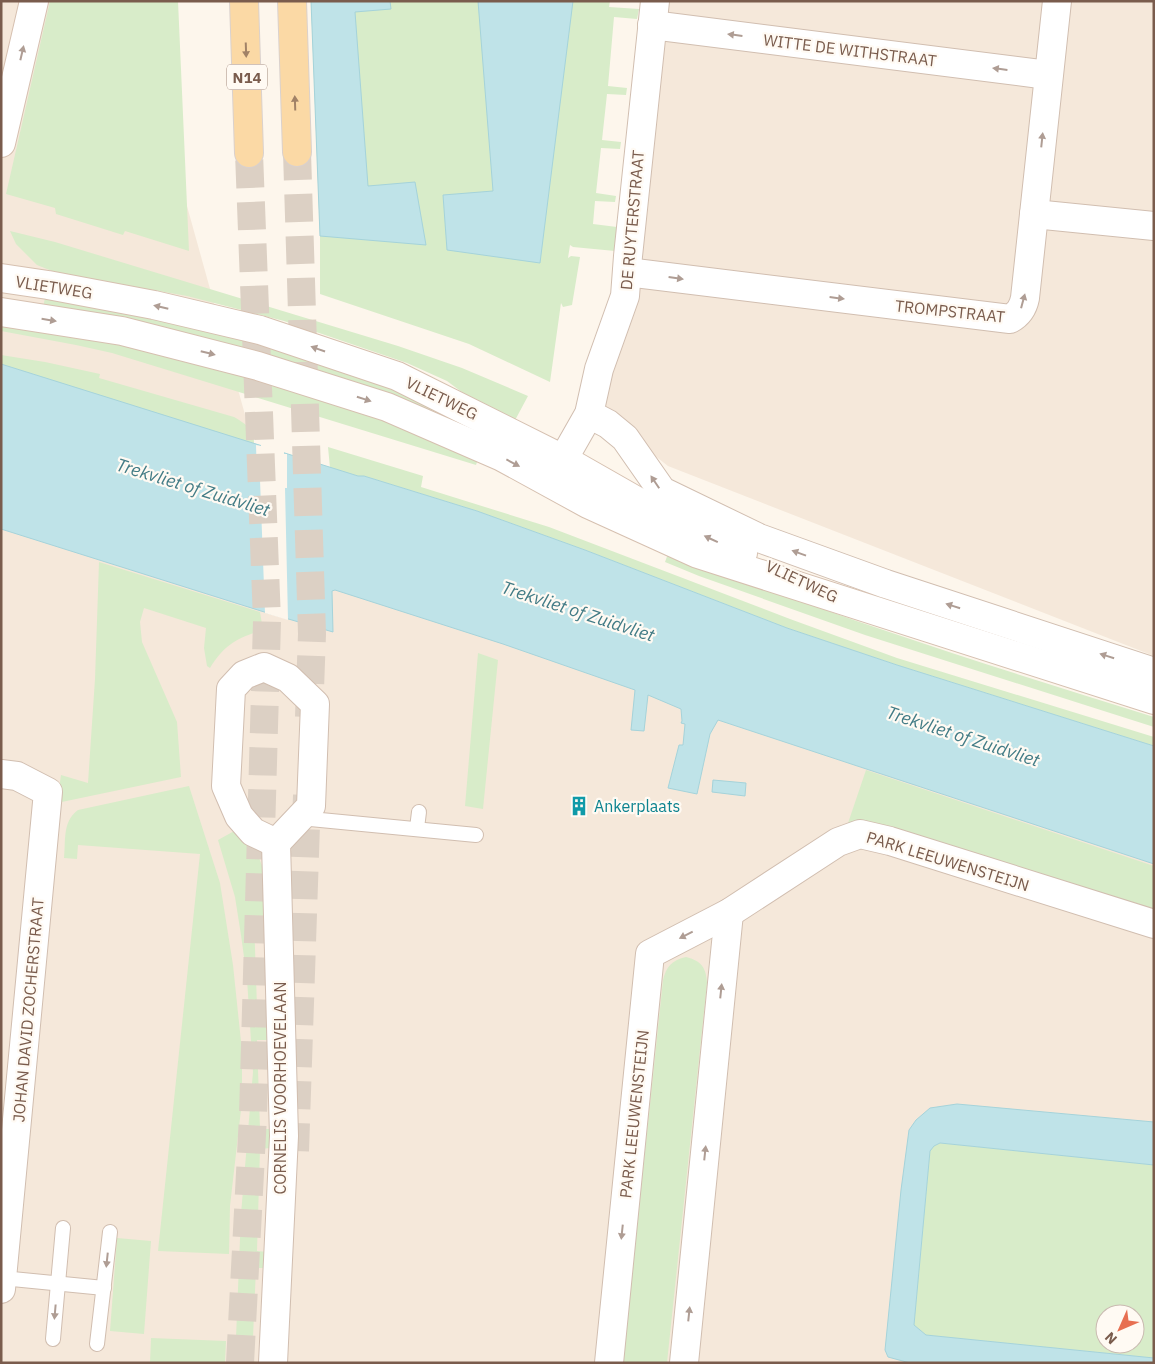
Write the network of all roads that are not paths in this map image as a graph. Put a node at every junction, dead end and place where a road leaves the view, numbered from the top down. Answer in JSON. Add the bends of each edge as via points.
{"nodes":[{"id":1,"x":34,"y":1,"type":"edge"},
{"id":2,"x":244,"y":1,"type":"edge"},
{"id":3,"x":292,"y":1,"type":"edge"},
{"id":4,"x":1057,"y":1,"type":"edge"},
{"id":5,"x":654,"y":13,"type":"edge"},
{"id":6,"x":1048,"y":76,"type":"junction"},
{"id":7,"x":1,"y":143,"type":"edge"},
{"id":8,"x":297,"y":152,"type":"tunnel mouth"},
{"id":9,"x":249,"y":153,"type":"tunnel mouth"},
{"id":10,"x":1034,"y":214,"type":"junction"},
{"id":11,"x":1154,"y":226,"type":"edge"},
{"id":12,"x":628,"y":272,"type":"junction"},
{"id":13,"x":1,"y":278,"type":"edge"},
{"id":14,"x":1,"y":312,"type":"edge"},
{"id":15,"x":589,"y":414,"type":"junction"},
{"id":16,"x":563,"y":459,"type":"junction"},
{"id":17,"x":550,"y":483,"type":"junction"},
{"id":18,"x":850,"y":604,"type":"junction"},
{"id":19,"x":1154,"y":672,"type":"edge"},
{"id":20,"x":1154,"y":700,"type":"edge"},
{"id":21,"x":1,"y":774,"type":"edge"},
{"id":22,"x":419,"y":812,"type":"dead end"},
{"id":23,"x":300,"y":818,"type":"junction"},
{"id":24,"x":417,"y":828,"type":"junction"},
{"id":25,"x":476,"y":835,"type":"dead end"},
{"id":26,"x":276,"y":843,"type":"junction"},
{"id":27,"x":729,"y":913,"type":"junction"},
{"id":28,"x":1154,"y":924,"type":"edge"},
{"id":29,"x":63,"y":1228,"type":"dead end"},
{"id":30,"x":110,"y":1232,"type":"dead end"},
{"id":31,"x":2,"y":1284,"type":"edge"},
{"id":32,"x":58,"y":1284,"type":"junction"},
{"id":33,"x":104,"y":1288,"type":"junction"},
{"id":34,"x":53,"y":1339,"type":"dead end"},
{"id":35,"x":97,"y":1344,"type":"dead end"},
{"id":36,"x":273,"y":1363,"type":"edge"},
{"id":37,"x":608,"y":1363,"type":"edge"},
{"id":38,"x":684,"y":1363,"type":"edge"}],
"edges":[{"from":7,"to":1,"type":"street","one_way":true},
{"from":2,"to":9,"type":"main road","number":"N14","one_way":true},
{"from":8,"to":3,"type":"main road","one_way":true},
{"from":4,"to":6,"type":"street","name":"TROMPSTRAAT"},
{"from":6,"to":5,"type":"street","name":"WITTE DE WITHSTRAAT","one_way":true},
{"from":5,"to":12,"type":"street","name":"DE RUYTERSTRAAT"},
{"from":10,"to":6,"type":"street","name":"TROMPSTRAAT","one_way":true},
{"from":10,"to":11,"type":"street"},
{"from":12,"to":10,"type":"street","name":"TROMPSTRAAT","one_way":true,"via":[[1010,319],[1023,307]]},
{"from":12,"to":15,"type":"street","name":"DE RUYTERSTRAAT","via":[[626,296],[599,369]]},
{"from":16,"to":13,"type":"street","name":"VLIETWEG","one_way":true,"via":[[397,376],[260,330],[154,305]]},
{"from":14,"to":17,"type":"street","name":"VLIETWEG","one_way":true,"via":[[122,331],[258,366],[387,407],[502,457]]},
{"from":15,"to":16,"type":"street","name":"DE RUYTERSTRAAT"},
{"from":19,"to":15,"type":"street","name":"VLIETWEG","one_way":true,"via":[[886,584],[760,538],[662,491],[625,438]]},
{"from":16,"to":17,"type":"street","name":"DE RUYTERSTRAAT"},
{"from":18,"to":16,"type":"street","name":"VLIETWEG","one_way":true,"via":[[670,520]]},
{"from":17,"to":18,"type":"street","name":"VLIETWEG","via":[[698,554]]},
{"from":18,"to":20,"type":"street","name":"VLIETWEG"},
{"from":21,"to":31,"type":"street","name":"JOHAN DAVID ZOCHERSTRAAT","via":[[17,776],[48,792]]},
{"from":22,"to":24,"type":"lane"},
{"from":23,"to":24,"type":"lane"},
{"from":23,"to":26,"type":"street"},
{"from":23,"to":26,"type":"street","via":[[311,806],[315,704],[288,678],[264,667],[244,675],[231,689],[226,786],[239,816],[253,832]]},
{"from":24,"to":25,"type":"lane"},
{"from":26,"to":36,"type":"street","name":"CORNELIS VOORHOEVELAAN","via":[[284,1136]]},
{"from":27,"to":28,"type":"street","name":"PARK LEEUWENSTEIJN","via":[[838,842],[860,834]]},
{"from":27,"to":37,"type":"street","name":"PARK LEEUWENSTEIJN","one_way":true,"via":[[650,954]]},
{"from":38,"to":27,"type":"street","one_way":true},
{"from":29,"to":32,"type":"lane"},
{"from":30,"to":33,"type":"lane","one_way":true},
{"from":31,"to":32,"type":"lane","name":"JOHAN DAVID ZOCHERSTRAAT"},
{"from":32,"to":33,"type":"lane","name":"JOHAN DAVID ZOCHERSTRAAT"},
{"from":32,"to":34,"type":"lane","one_way":true},
{"from":33,"to":35,"type":"lane"}]}
